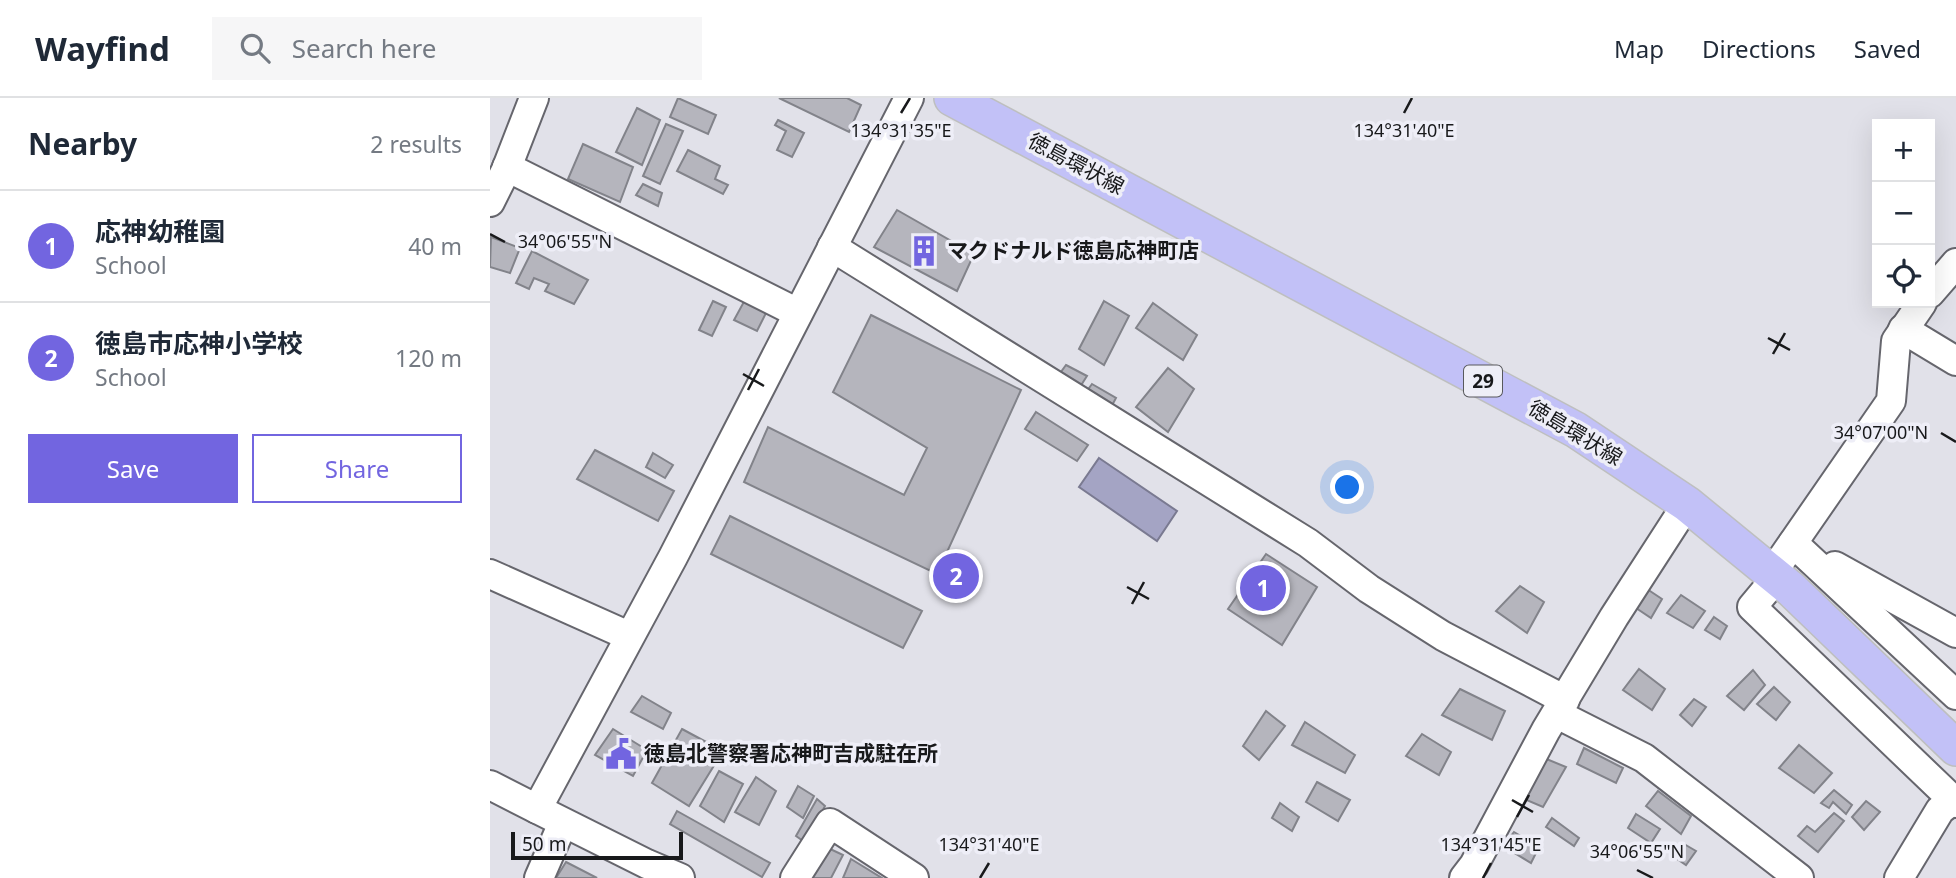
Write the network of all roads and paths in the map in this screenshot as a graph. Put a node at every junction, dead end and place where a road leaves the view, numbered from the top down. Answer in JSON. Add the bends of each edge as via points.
{"nodes":[{"id":1,"x":534,"y":98,"type":"edge"},
{"id":2,"x":909,"y":98,"type":"edge"},
{"id":3,"x":952,"y":98,"type":"edge"},
{"id":4,"x":501,"y":168,"type":"edge"},
{"id":5,"x":490,"y":202,"type":"edge"},
{"id":6,"x":832,"y":247,"type":"junction"},
{"id":7,"x":1956,"y":263,"type":"edge"},
{"id":8,"x":1935,"y":287,"type":"edge"},
{"id":9,"x":1918,"y":308,"type":"edge"},
{"id":10,"x":798,"y":313,"type":"junction"},
{"id":11,"x":1903,"y":329,"type":"junction"},
{"id":12,"x":1956,"y":361,"type":"edge"},
{"id":13,"x":1687,"y":504,"type":"junction"},
{"id":14,"x":1793,"y":543,"type":"junction"},
{"id":15,"x":490,"y":574,"type":"edge"},
{"id":16,"x":1775,"y":575,"type":"junction"},
{"id":17,"x":1956,"y":634,"type":"edge"},
{"id":18,"x":629,"y":636,"type":"junction"},
{"id":19,"x":1956,"y":695,"type":"edge"},
{"id":20,"x":1561,"y":707,"type":"junction"},
{"id":21,"x":1956,"y":748,"type":"edge"},
{"id":22,"x":490,"y":785,"type":"edge"},
{"id":23,"x":1954,"y":801,"type":"edge"},
{"id":24,"x":537,"y":809,"type":"junction"},
{"id":25,"x":563,"y":823,"type":"junction"},
{"id":26,"x":539,"y":878,"type":"edge"},
{"id":27,"x":680,"y":878,"type":"edge"},
{"id":28,"x":795,"y":878,"type":"edge"},
{"id":29,"x":914,"y":878,"type":"edge"},
{"id":30,"x":1464,"y":878,"type":"edge"},
{"id":31,"x":1798,"y":878,"type":"edge"},
{"id":32,"x":1899,"y":878,"type":"edge"}],
"edges":[{"from":1,"to":4,"type":"street"},
{"from":2,"to":6,"type":"street"},
{"from":3,"to":13,"type":"main road","name":"徳島環状線","number":"29","via":[[1576,430]]},
{"from":4,"to":5,"type":"street"},
{"from":4,"to":10,"type":"street"},
{"from":6,"to":10,"type":"street"},
{"from":6,"to":20,"type":"street","via":[[1308,543],[1369,589]]},
{"from":7,"to":8,"type":"street"},
{"from":9,"to":11,"type":"street"},
{"from":10,"to":18,"type":"street"},
{"from":11,"to":12,"type":"street"},
{"from":11,"to":14,"type":"street","via":[[1896,341],[1891,401]]},
{"from":13,"to":16,"type":"main road","name":"徳島環状線","number":"29"},
{"from":13,"to":20,"type":"street"},
{"from":14,"to":16,"type":"street"},
{"from":14,"to":17,"type":"street"},
{"from":14,"to":19,"type":"street"},
{"from":15,"to":18,"type":"street"},
{"from":16,"to":21,"type":"main road","name":"徳島環状線","number":"29"},
{"from":16,"to":23,"type":"street","via":[[1752,607]]},
{"from":18,"to":24,"type":"street"},
{"from":20,"to":30,"type":"street"},
{"from":20,"to":31,"type":"street","via":[[1644,758]]},
{"from":22,"to":24,"type":"street"},
{"from":23,"to":32,"type":"street","via":[[1940,810]]},
{"from":24,"to":25,"type":"street"},
{"from":25,"to":26,"type":"street"},
{"from":25,"to":27,"type":"street"},
{"from":28,"to":29,"type":"street","via":[[830,823]]}]}
